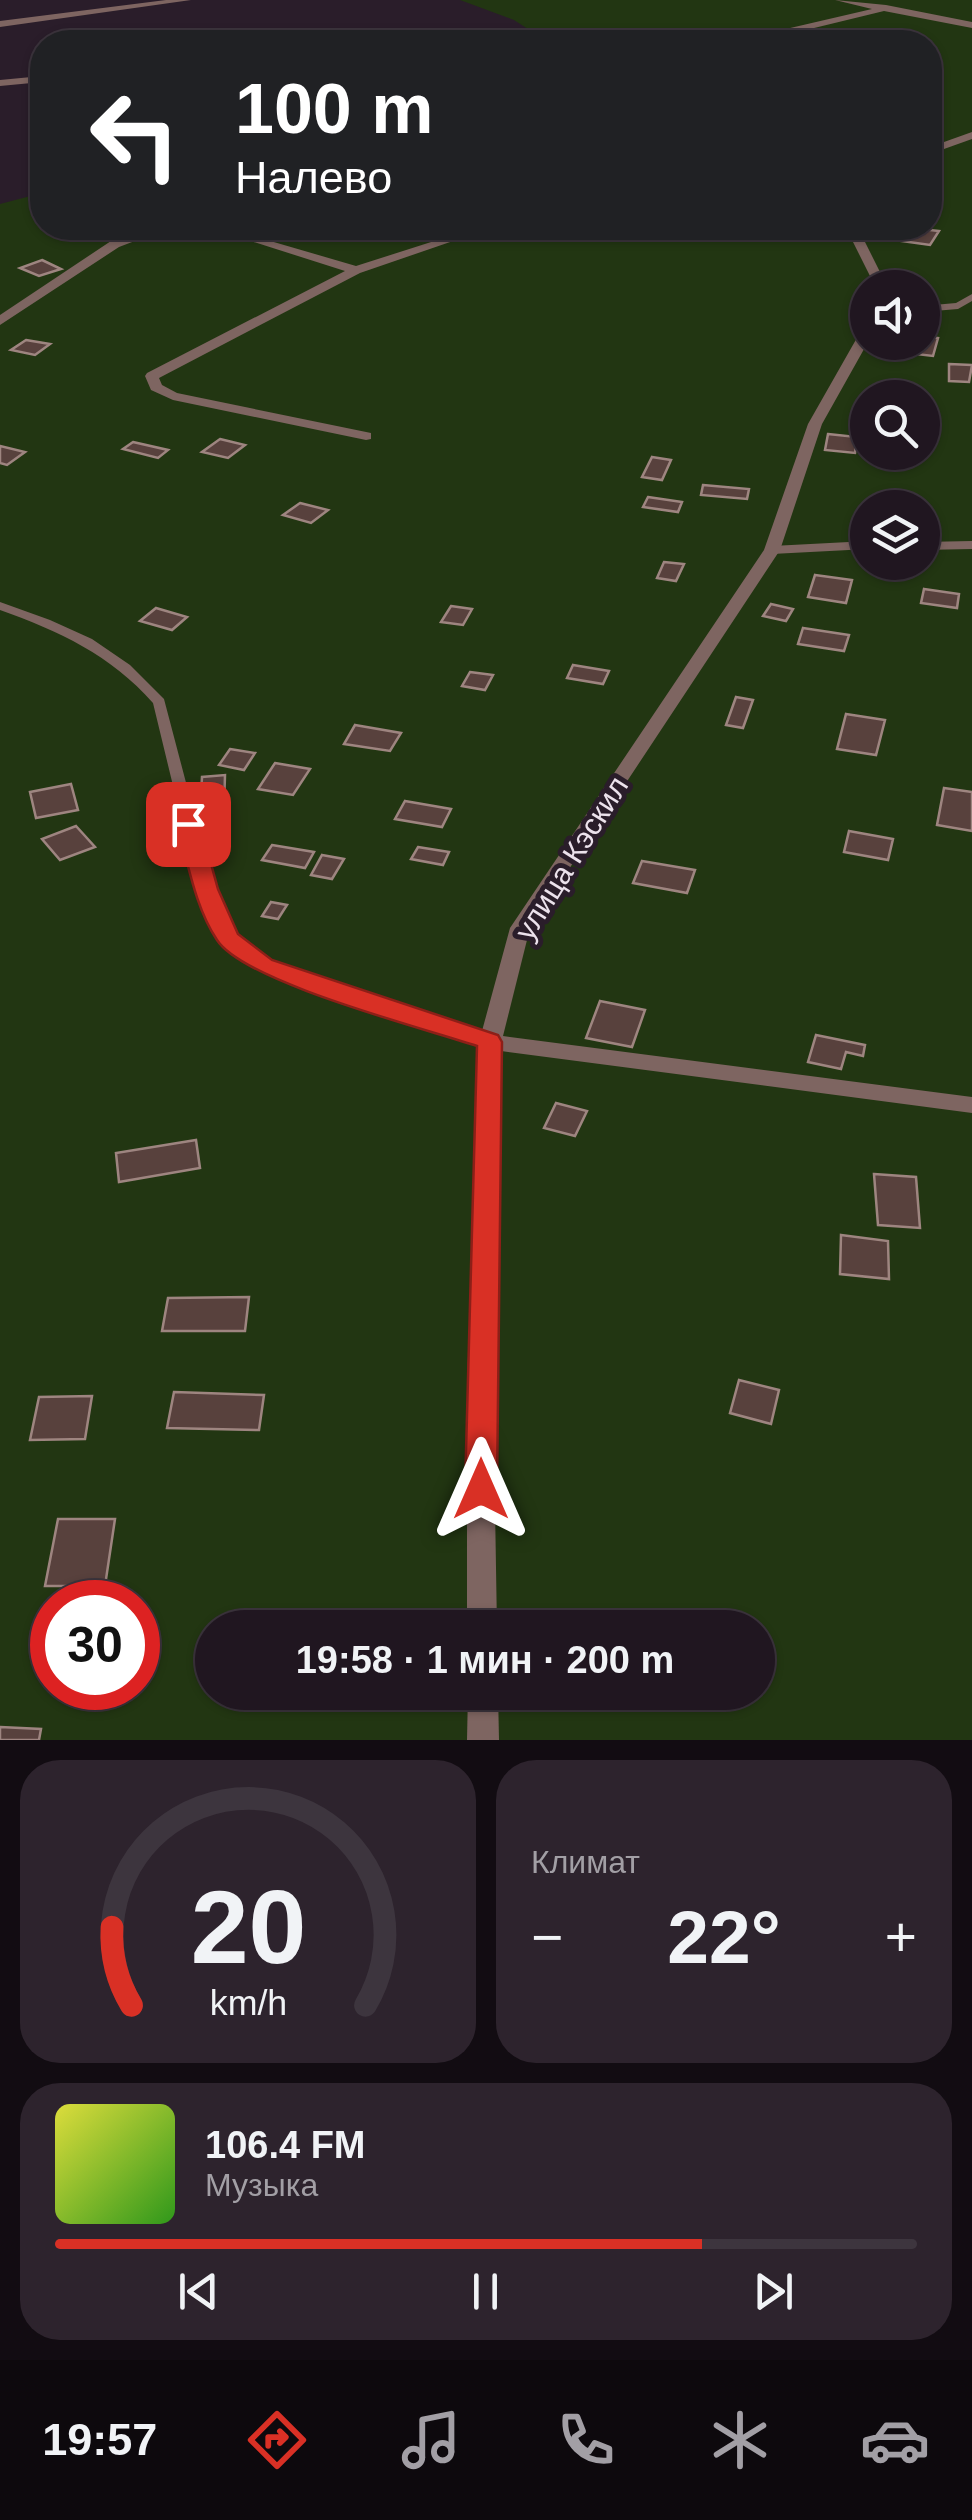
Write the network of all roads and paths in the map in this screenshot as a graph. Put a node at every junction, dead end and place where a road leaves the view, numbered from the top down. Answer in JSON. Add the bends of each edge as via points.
{"nodes":[{"id":1,"x":187,"y":0,"type":"edge"},
{"id":2,"x":840,"y":0,"type":"edge"},
{"id":3,"x":886,"y":8,"type":"junction"},
{"id":4,"x":0,"y":24,"type":"edge"},
{"id":5,"x":972,"y":24,"type":"edge"},
{"id":6,"x":802,"y":30,"type":"edge"},
{"id":7,"x":30,"y":80,"type":"edge"},
{"id":8,"x":0,"y":84,"type":"edge"},
{"id":9,"x":972,"y":135,"type":"edge"},
{"id":10,"x":942,"y":147,"type":"edge"},
{"id":11,"x":128,"y":240,"type":"edge"},
{"id":12,"x":255,"y":240,"type":"edge"},
{"id":13,"x":448,"y":240,"type":"edge"},
{"id":14,"x":858,"y":240,"type":"edge"},
{"id":15,"x":356,"y":270,"type":"junction"},
{"id":16,"x":873,"y":270,"type":"edge"},
{"id":17,"x":972,"y":296,"type":"edge"},
{"id":18,"x":940,"y":308,"type":"edge"},
{"id":19,"x":0,"y":321,"type":"edge"},
{"id":20,"x":851,"y":360,"type":"edge"},
{"id":21,"x":366,"y":436,"type":"dead end"},
{"id":22,"x":972,"y":545,"type":"edge"},
{"id":23,"x":940,"y":546,"type":"edge"},
{"id":24,"x":850,"y":547,"type":"edge"},
{"id":25,"x":772,"y":550,"type":"junction"},
{"id":26,"x":0,"y":606,"type":"edge"},
{"id":27,"x":490,"y":1042,"type":"junction"},
{"id":28,"x":972,"y":1104,"type":"edge"},
{"id":29,"x":482,"y":1610,"type":"edge"},
{"id":30,"x":483,"y":1710,"type":"edge"},
{"id":31,"x":483,"y":1740,"type":"edge"}],
"edges":[{"from":1,"to":4,"type":"street"},
{"from":2,"to":3,"type":"street"},
{"from":3,"to":5,"type":"street","via":[[932,11]]},
{"from":3,"to":6,"type":"street"},
{"from":7,"to":8,"type":"street"},
{"from":9,"to":10,"type":"street"},
{"from":11,"to":19,"type":"street"},
{"from":12,"to":15,"type":"street"},
{"from":13,"to":15,"type":"street"},
{"from":14,"to":16,"type":"street"},
{"from":15,"to":21,"type":"street","via":[[152,376],[156,387],[173,396]]},
{"from":17,"to":18,"type":"lane"},
{"from":20,"to":25,"type":"street","name":"улица Кэскил","via":[[815,424]]},
{"from":22,"to":23,"type":"lane"},
{"from":24,"to":25,"type":"lane"},
{"from":25,"to":27,"type":"street","name":"улица Кэскил","via":[[520,928]]},
{"from":26,"to":27,"type":"lane","via":[[93,644],[141,678],[159,702],[206,889],[228,938],[264,966]]},
{"from":27,"to":28,"type":"street"},
{"from":27,"to":29,"type":"street","name":"улица Кэскил","via":[[480,1385]]},
{"from":30,"to":31,"type":"street"}]}
